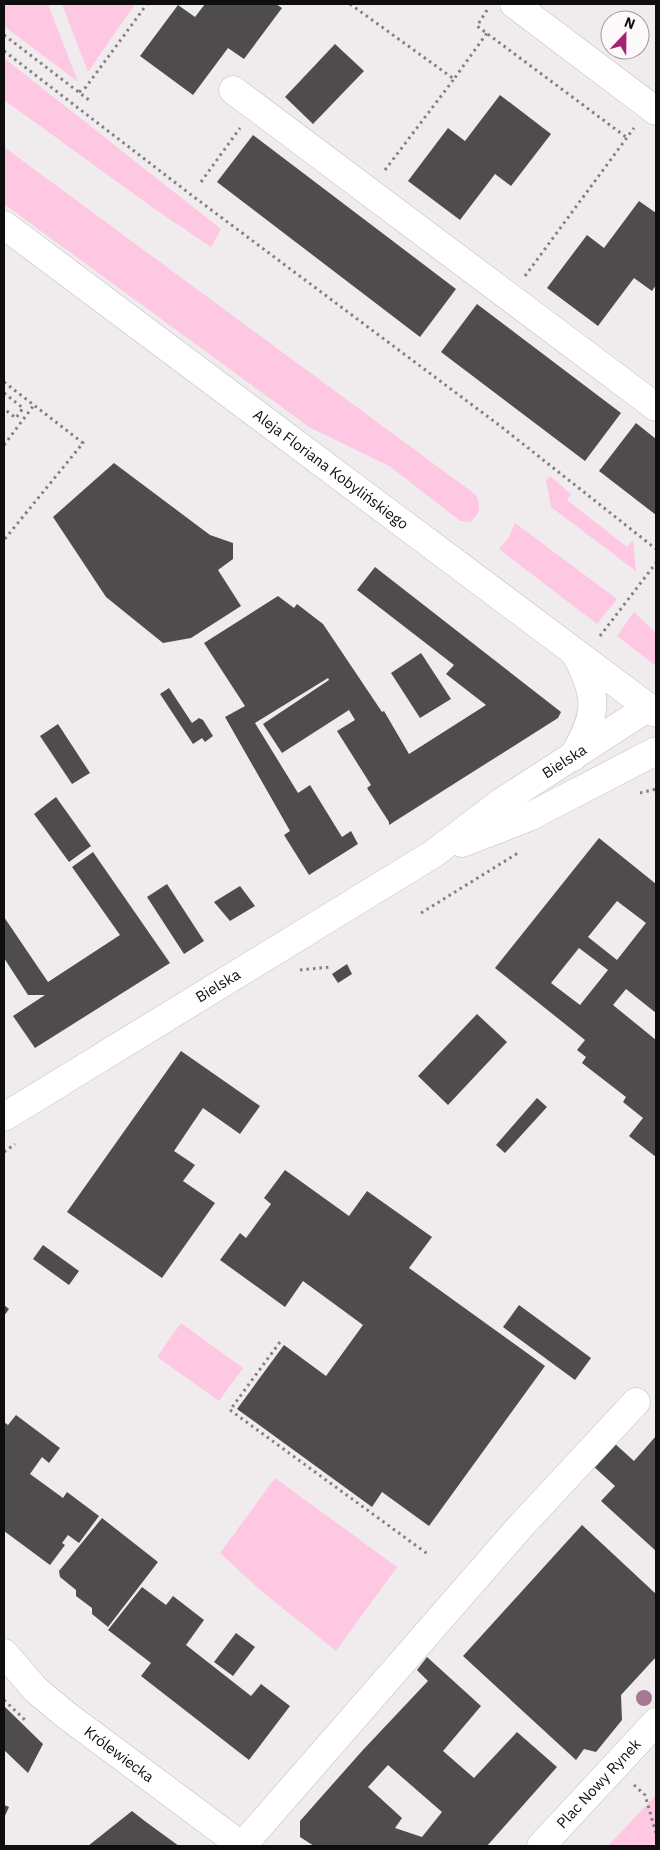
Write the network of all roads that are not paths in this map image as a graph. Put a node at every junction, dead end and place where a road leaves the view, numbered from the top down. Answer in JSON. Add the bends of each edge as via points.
{"nodes":[{"id":1,"x":514,"y":4,"type":"edge"},
{"id":2,"x":233,"y":90,"type":"dead end"},
{"id":3,"x":653,"y":108,"type":"edge"},
{"id":4,"x":4,"y":225,"type":"edge"},
{"id":5,"x":656,"y":407,"type":"edge"},
{"id":6,"x":573,"y":649,"type":"junction"},
{"id":7,"x":652,"y":710,"type":"edge"},
{"id":8,"x":656,"y":751,"type":"edge"},
{"id":9,"x":573,"y":756,"type":"junction"},
{"id":10,"x":433,"y":854,"type":"junction"},
{"id":11,"x":4,"y":1117,"type":"edge"},
{"id":12,"x":636,"y":1402,"type":"dead end"},
{"id":13,"x":4,"y":1653,"type":"edge"},
{"id":14,"x":656,"y":1722,"type":"edge"},
{"id":15,"x":242,"y":1846,"type":"edge"},
{"id":16,"x":542,"y":1846,"type":"edge"}],
"edges":[{"from":1,"to":3,"type":"street"},
{"from":2,"to":5,"type":"street"},
{"from":4,"to":6,"type":"street","name":"Aleja Floriana Kobylińskiego"},
{"from":6,"to":7,"type":"street","name":"Aleja Floriana Kobylińskiego"},
{"from":6,"to":9,"type":"street","via":[[587,676],[594,705],[590,724]]},
{"from":7,"to":9,"type":"street","name":"Bielska"},
{"from":8,"to":10,"type":"street","name":"Bielska","via":[[529,817]]},
{"from":9,"to":10,"type":"street","name":"Bielska","via":[[502,801]]},
{"from":10,"to":11,"type":"street","name":"Bielska"},
{"from":12,"to":15,"type":"street","via":[[518,1528]]},
{"from":13,"to":15,"type":"street","name":"Królewiecka","via":[[36,1690],[66,1715]]},
{"from":14,"to":16,"type":"street","name":"Plac Nowy Rynek"}]}
